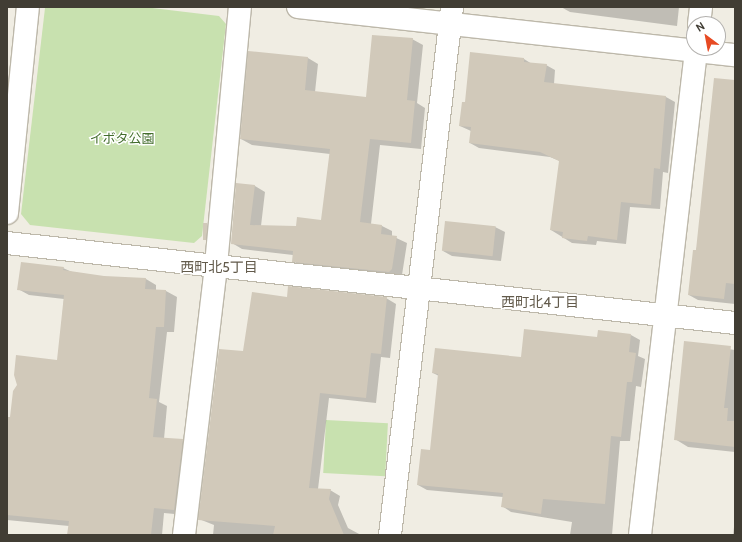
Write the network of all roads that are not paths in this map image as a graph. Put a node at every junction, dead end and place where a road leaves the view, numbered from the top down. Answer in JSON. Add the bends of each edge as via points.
{"nodes":[{"id":1,"x":28,"y":7,"type":"edge"},
{"id":2,"x":240,"y":7,"type":"edge"},
{"id":3,"x":298,"y":7,"type":"edge"},
{"id":4,"x":451,"y":15,"type":"edge"},
{"id":5,"x":686,"y":49,"type":"edge"},
{"id":6,"x":695,"y":56,"type":"edge"},
{"id":7,"x":7,"y":214,"type":"edge"},
{"id":8,"x":7,"y":243,"type":"edge"},
{"id":9,"x":216,"y":265,"type":"junction"},
{"id":10,"x":420,"y":288,"type":"junction"},
{"id":11,"x":665,"y":316,"type":"junction"},
{"id":12,"x":735,"y":323,"type":"edge"},
{"id":13,"x":184,"y":535,"type":"edge"},
{"id":14,"x":390,"y":535,"type":"edge"},
{"id":15,"x":640,"y":535,"type":"edge"}],
"edges":[{"from":1,"to":7,"type":"street"},
{"from":2,"to":9,"type":"street"},
{"from":3,"to":4,"type":"street"},
{"from":4,"to":5,"type":"street"},
{"from":4,"to":10,"type":"street"},
{"from":6,"to":11,"type":"street"},
{"from":8,"to":9,"type":"street"},
{"from":9,"to":10,"type":"street"},
{"from":9,"to":13,"type":"street"},
{"from":10,"to":11,"type":"street"},
{"from":10,"to":14,"type":"street"},
{"from":11,"to":12,"type":"street"},
{"from":11,"to":15,"type":"street"}]}
